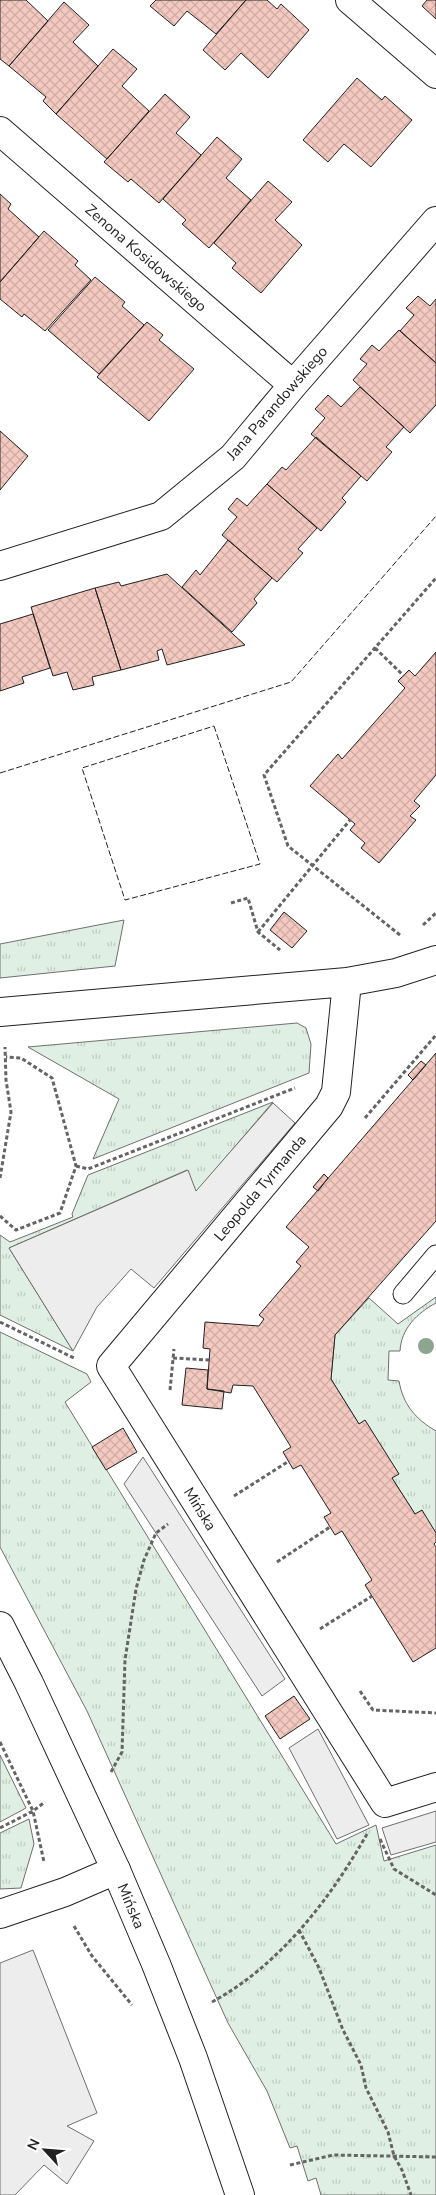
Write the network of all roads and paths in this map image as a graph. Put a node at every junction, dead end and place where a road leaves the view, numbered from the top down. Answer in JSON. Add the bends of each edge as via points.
{"nodes":[{"id":1,"x":350,"y":0,"type":"edge"},
{"id":2,"x":436,"y":74,"type":"edge"},
{"id":3,"x":0,"y":131,"type":"edge"},
{"id":4,"x":436,"y":221,"type":"edge"},
{"id":5,"x":293,"y":385,"type":"junction"},
{"id":6,"x":0,"y":566,"type":"edge"},
{"id":7,"x":436,"y":578,"type":"edge"},
{"id":8,"x":431,"y":583,"type":"junction"},
{"id":9,"x":436,"y":588,"type":"edge"},
{"id":10,"x":375,"y":648,"type":"junction"},
{"id":11,"x":404,"y":676,"type":"dead end"},
{"id":12,"x":350,"y":820,"type":"dead end"},
{"id":13,"x":314,"y":865,"type":"junction"},
{"id":14,"x":231,"y":903,"type":"dead end"},
{"id":15,"x":258,"y":932,"type":"junction"},
{"id":16,"x":404,"y":938,"type":"dead end"},
{"id":17,"x":285,"y":955,"type":"dead end"},
{"id":18,"x":436,"y":960,"type":"edge"},
{"id":19,"x":347,"y":982,"type":"junction"},
{"id":20,"x":0,"y":1012,"type":"edge"},
{"id":21,"x":436,"y":1035,"type":"edge"},
{"id":22,"x":5,"y":1043,"type":"dead end"},
{"id":23,"x":6,"y":1057,"type":"junction"},
{"id":24,"x":410,"y":1066,"type":"junction"},
{"id":25,"x":414,"y":1068,"type":"dead end"},
{"id":26,"x":296,"y":1088,"type":"dead end"},
{"id":27,"x":360,"y":1124,"type":"dead end"},
{"id":28,"x":76,"y":1166,"type":"junction"},
{"id":29,"x":0,"y":1178,"type":"edge"},
{"id":30,"x":0,"y":1216,"type":"edge"},
{"id":31,"x":436,"y":1255,"type":"edge"},
{"id":32,"x":403,"y":1294,"type":"dead end"},
{"id":33,"x":0,"y":1322,"type":"edge"},
{"id":34,"x":175,"y":1342,"type":"dead end"},
{"id":35,"x":173,"y":1358,"type":"junction"},
{"id":36,"x":209,"y":1360,"type":"dead end"},
{"id":37,"x":111,"y":1366,"type":"junction"},
{"id":38,"x":169,"y":1396,"type":"dead end"},
{"id":39,"x":288,"y":1461,"type":"dead end"},
{"id":40,"x":228,"y":1489,"type":"dead end"},
{"id":41,"x":233,"y":1497,"type":"junction"},
{"id":42,"x":196,"y":1502,"type":"junction"},
{"id":43,"x":238,"y":1505,"type":"dead end"},
{"id":44,"x":330,"y":1527,"type":"dead end"},
{"id":45,"x":271,"y":1554,"type":"dead end"},
{"id":46,"x":277,"y":1563,"type":"junction"},
{"id":47,"x":282,"y":1571,"type":"dead end"},
{"id":48,"x":372,"y":1596,"type":"dead end"},
{"id":49,"x":314,"y":1620,"type":"dead end"},
{"id":50,"x":0,"y":1626,"type":"edge"},
{"id":51,"x":320,"y":1629,"type":"junction"},
{"id":52,"x":325,"y":1637,"type":"dead end"},
{"id":53,"x":357,"y":1686,"type":"dead end"},
{"id":54,"x":436,"y":1713,"type":"edge"},
{"id":55,"x":0,"y":1742,"type":"edge"},
{"id":56,"x":110,"y":1773,"type":"dead end"},
{"id":57,"x":436,"y":1788,"type":"edge"},
{"id":58,"x":45,"y":1802,"type":"dead end"},
{"id":59,"x":385,"y":1803,"type":"junction"},
{"id":60,"x":34,"y":1811,"type":"junction"},
{"id":61,"x":0,"y":1828,"type":"edge"},
{"id":62,"x":45,"y":1864,"type":"dead end"},
{"id":63,"x":116,"y":1870,"type":"junction"},
{"id":64,"x":436,"y":1895,"type":"edge"},
{"id":65,"x":0,"y":1914,"type":"edge"},
{"id":66,"x":73,"y":1924,"type":"dead end"},
{"id":67,"x":298,"y":1930,"type":"junction"},
{"id":68,"x":212,"y":2002,"type":"dead end"},
{"id":69,"x":136,"y":2010,"type":"dead end"},
{"id":70,"x":394,"y":2156,"type":"junction"},
{"id":71,"x":436,"y":2158,"type":"edge"},
{"id":72,"x":290,"y":2165,"type":"dead end"},
{"id":73,"x":240,"y":2195,"type":"edge"},
{"id":74,"x":411,"y":2195,"type":"edge"}],
"edges":[{"from":1,"to":2,"type":"street"},
{"from":3,"to":5,"type":"street","name":"Zenona Kosidowskiego"},
{"from":4,"to":5,"type":"street","name":"Jana Parandowskiego"},
{"from":5,"to":6,"type":"street","name":"Jana Parandowskiego","via":[[233,457],[161,516]]},
{"from":7,"to":8,"type":"path"},
{"from":8,"to":9,"type":"path"},
{"from":8,"to":10,"type":"path"},
{"from":10,"to":11,"type":"path"},
{"from":10,"to":13,"type":"path","via":[[264,775],[288,846]]},
{"from":12,"to":13,"type":"path"},
{"from":13,"to":15,"type":"path"},
{"from":13,"to":16,"type":"path"},
{"from":14,"to":15,"type":"path","via":[[248,898]]},
{"from":15,"to":17,"type":"path"},
{"from":18,"to":19,"type":"street","via":[[396,973]]},
{"from":19,"to":20,"type":"street"},
{"from":19,"to":37,"type":"street","name":"Leopolda Tyrmanda","via":[[336,1092],[329,1106]]},
{"from":21,"to":24,"type":"path"},
{"from":22,"to":23,"type":"path"},
{"from":23,"to":28,"type":"path","via":[[21,1058],[52,1078]]},
{"from":23,"to":29,"type":"path","via":[[10,1112]]},
{"from":24,"to":25,"type":"path"},
{"from":24,"to":27,"type":"path"},
{"from":26,"to":28,"type":"path","via":[[88,1169]]},
{"from":28,"to":30,"type":"path","via":[[60,1213],[16,1230]]},
{"from":31,"to":32,"type":"lane"},
{"from":33,"to":37,"type":"path","via":[[81,1361]]},
{"from":34,"to":35,"type":"path"},
{"from":35,"to":36,"type":"path"},
{"from":35,"to":38,"type":"path"},
{"from":37,"to":42,"type":"street","name":"Mińska"},
{"from":39,"to":41,"type":"path"},
{"from":40,"to":41,"type":"path"},
{"from":41,"to":43,"type":"path"},
{"from":42,"to":56,"type":"path","via":[[156,1533],[144,1560],[129,1623],[122,1752]]},
{"from":42,"to":59,"type":"street","name":"Mińska"},
{"from":44,"to":46,"type":"path"},
{"from":45,"to":46,"type":"path"},
{"from":46,"to":47,"type":"path"},
{"from":48,"to":51,"type":"path"},
{"from":49,"to":51,"type":"path"},
{"from":50,"to":63,"type":"street","name":"Mińska","via":[[30,1683]]},
{"from":51,"to":52,"type":"path"},
{"from":53,"to":54,"type":"path","via":[[373,1710]]},
{"from":55,"to":60,"type":"path"},
{"from":57,"to":59,"type":"street"},
{"from":58,"to":60,"type":"path"},
{"from":59,"to":64,"type":"path","via":[[379,1836],[394,1868]]},
{"from":59,"to":67,"type":"path","via":[[321,1906]]},
{"from":60,"to":61,"type":"path"},
{"from":60,"to":62,"type":"path"},
{"from":63,"to":65,"type":"street"},
{"from":63,"to":73,"type":"street","name":"Mińska","via":[[193,2058]]},
{"from":66,"to":69,"type":"path","via":[[92,1956]]},
{"from":67,"to":68,"type":"path","via":[[283,1948],[238,1988]]},
{"from":67,"to":70,"type":"path","via":[[319,1968],[343,2030],[361,2065],[366,2088],[388,2132]]},
{"from":70,"to":71,"type":"path"},
{"from":70,"to":72,"type":"path","via":[[333,2155]]},
{"from":70,"to":74,"type":"path"}]}
